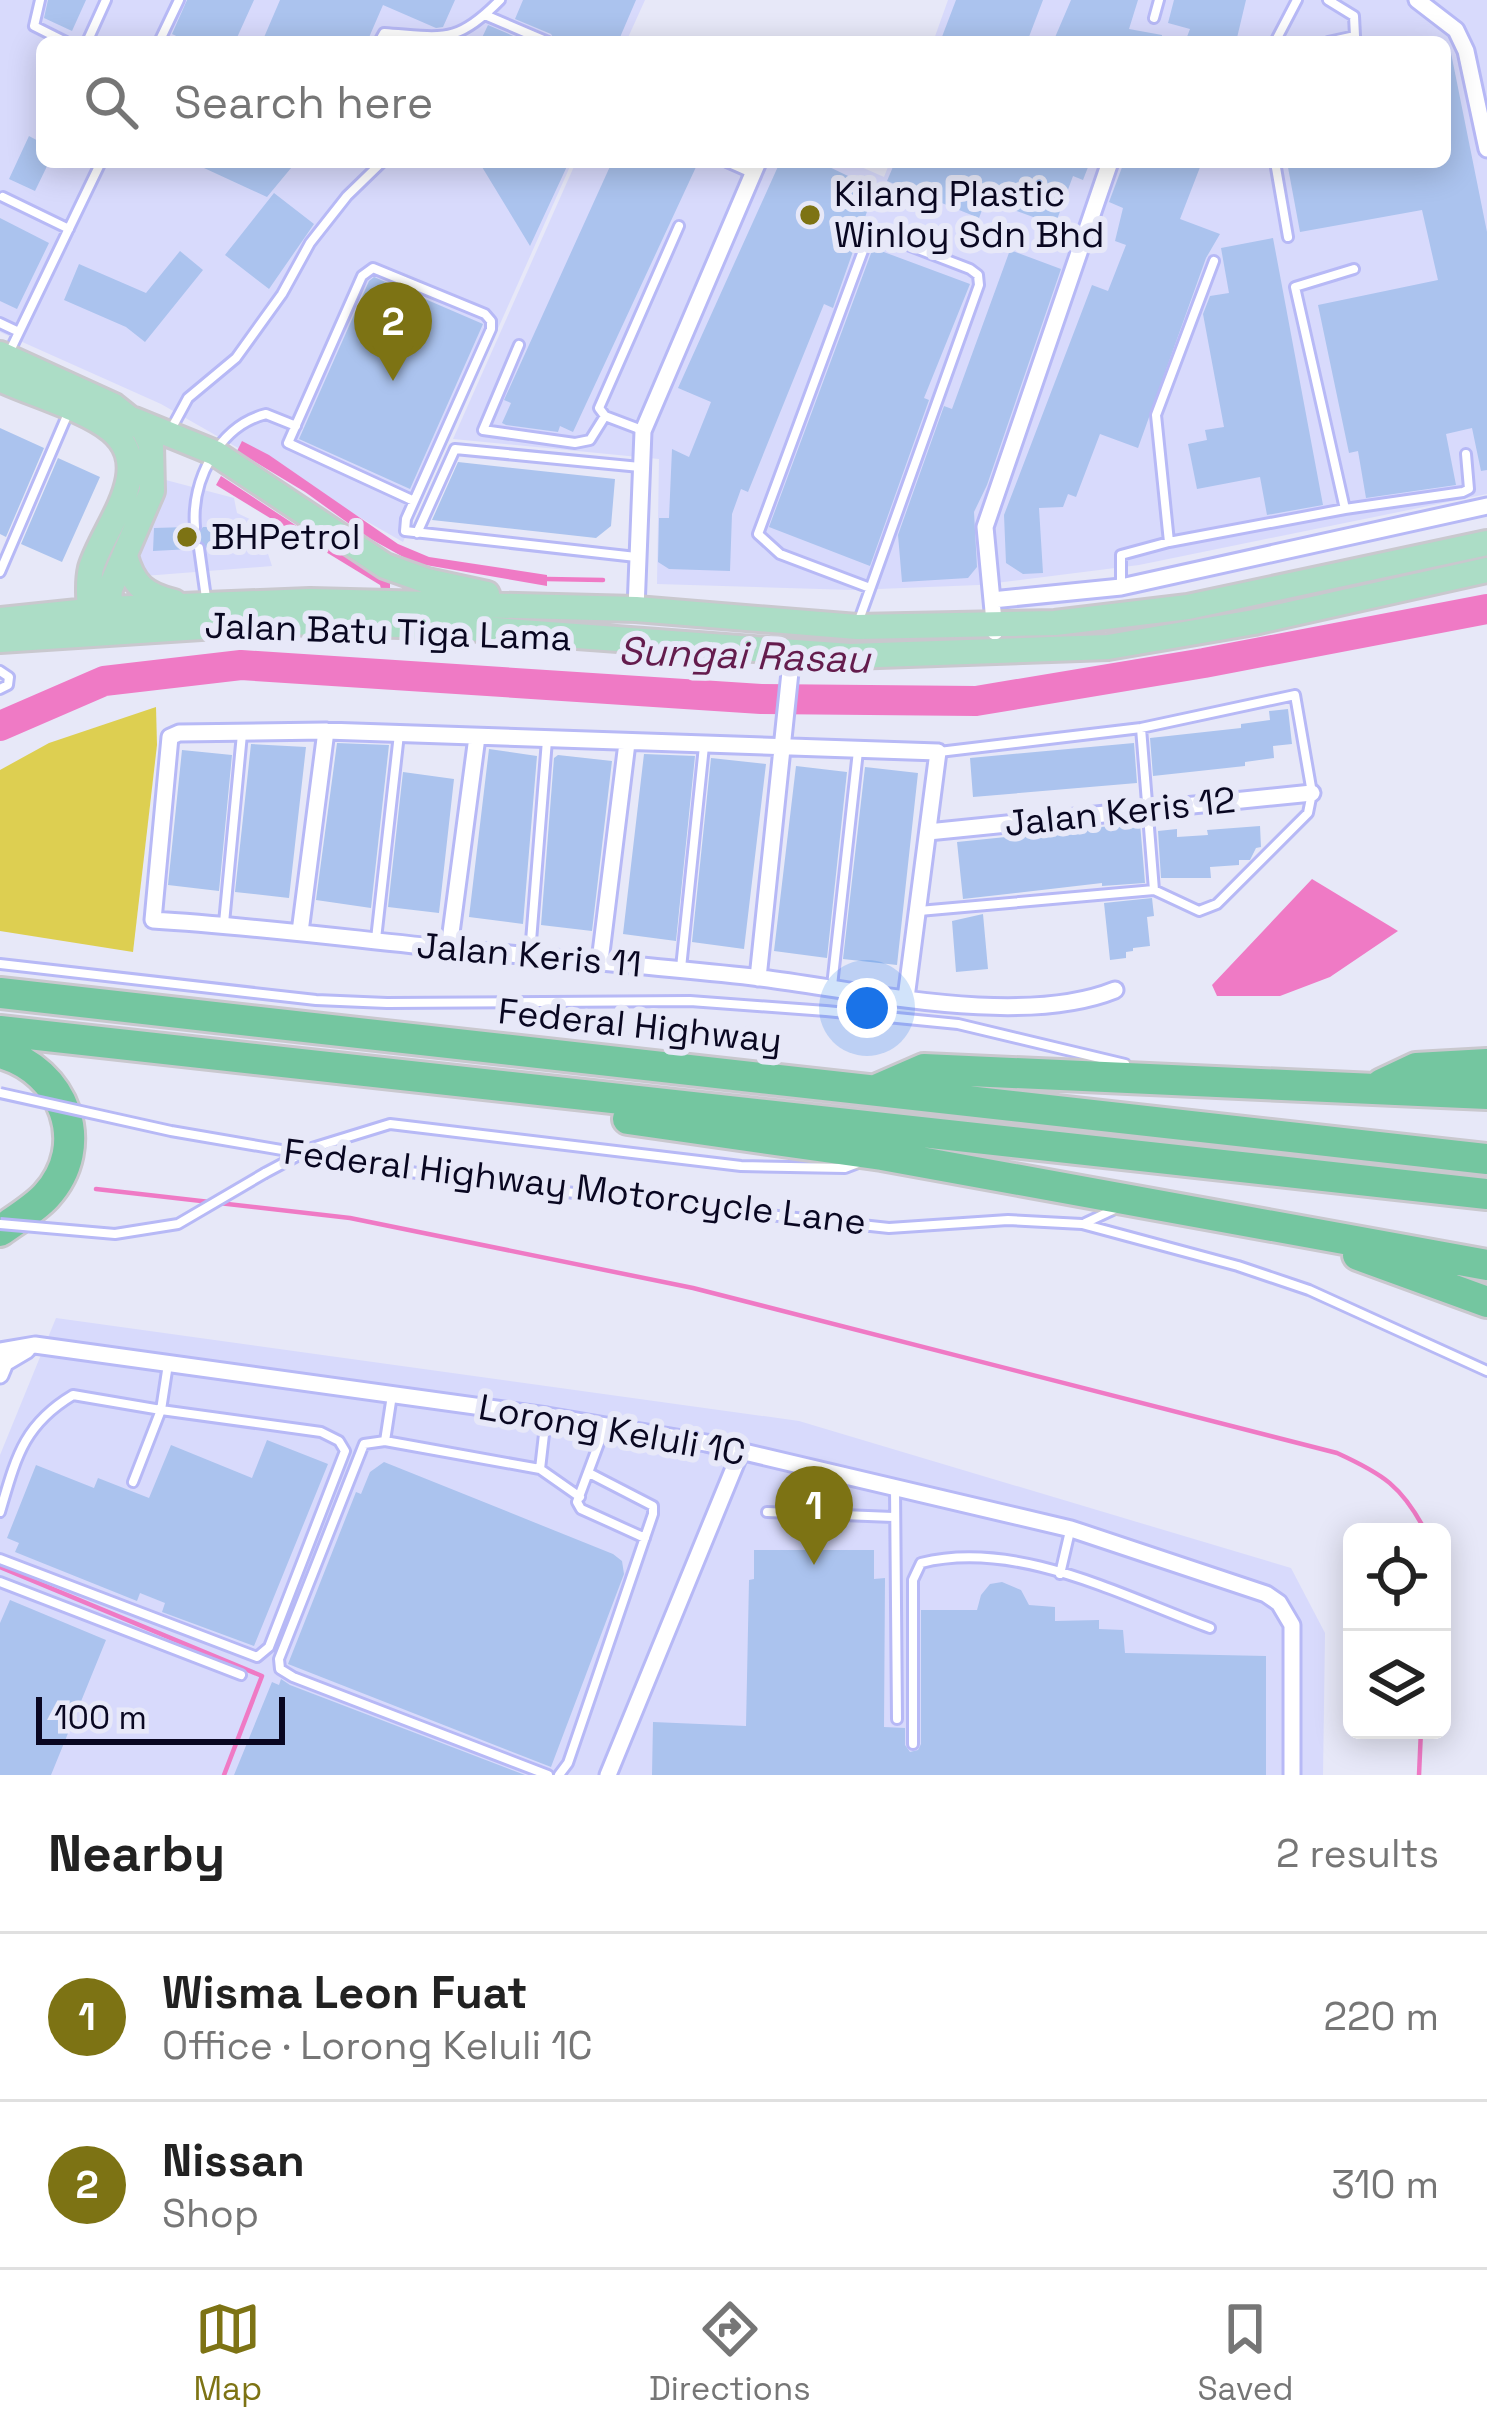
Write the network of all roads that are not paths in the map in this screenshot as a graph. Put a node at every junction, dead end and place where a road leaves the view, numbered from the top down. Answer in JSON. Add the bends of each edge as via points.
{"nodes":[{"id":1,"x":40,"y":0,"type":"edge"},
{"id":2,"x":106,"y":0,"type":"edge"},
{"id":3,"x":179,"y":0,"type":"edge"},
{"id":4,"x":500,"y":0,"type":"edge"},
{"id":5,"x":1159,"y":0,"type":"edge"},
{"id":6,"x":1297,"y":0,"type":"edge"},
{"id":7,"x":1328,"y":0,"type":"edge"},
{"id":8,"x":1417,"y":0,"type":"edge"},
{"id":9,"x":485,"y":15,"type":"junction"},
{"id":10,"x":1154,"y":18,"type":"dead end"},
{"id":11,"x":54,"y":36,"type":"edge"},
{"id":12,"x":90,"y":36,"type":"edge"},
{"id":13,"x":162,"y":36,"type":"edge"},
{"id":14,"x":382,"y":36,"type":"edge"},
{"id":15,"x":422,"y":36,"type":"edge"},
{"id":16,"x":452,"y":36,"type":"edge"},
{"id":17,"x":534,"y":36,"type":"edge"},
{"id":18,"x":1278,"y":36,"type":"edge"},
{"id":19,"x":1355,"y":36,"type":"edge"},
{"id":20,"x":1487,"y":149,"type":"edge"},
{"id":21,"x":98,"y":168,"type":"edge"},
{"id":22,"x":376,"y":168,"type":"edge"},
{"id":23,"x":756,"y":168,"type":"edge"},
{"id":24,"x":1108,"y":168,"type":"edge"},
{"id":25,"x":1275,"y":168,"type":"edge"},
{"id":26,"x":3,"y":197,"type":"dead end"},
{"id":27,"x":679,"y":226,"type":"dead end"},
{"id":28,"x":69,"y":229,"type":"junction"},
{"id":29,"x":1288,"y":237,"type":"dead end"},
{"id":30,"x":1214,"y":261,"type":"dead end"},
{"id":31,"x":1354,"y":268,"type":"dead end"},
{"id":32,"x":0,"y":322,"type":"edge"},
{"id":33,"x":20,"y":332,"type":"junction"},
{"id":34,"x":519,"y":345,"type":"dead end"},
{"id":35,"x":3,"y":375,"type":"edge"},
{"id":36,"x":70,"y":410,"type":"junction"},
{"id":37,"x":605,"y":416,"type":"junction"},
{"id":38,"x":134,"y":420,"type":"junction"},
{"id":39,"x":296,"y":426,"type":"junction"},
{"id":40,"x":643,"y":431,"type":"junction"},
{"id":41,"x":169,"y":434,"type":"junction"},
{"id":42,"x":214,"y":454,"type":"junction"},
{"id":43,"x":1466,"y":454,"type":"dead end"},
{"id":44,"x":640,"y":467,"type":"junction"},
{"id":45,"x":414,"y":501,"type":"junction"},
{"id":46,"x":1487,"y":506,"type":"edge"},
{"id":47,"x":1345,"y":508,"type":"junction"},
{"id":48,"x":195,"y":527,"type":"dead end"},
{"id":49,"x":417,"y":533,"type":"junction"},
{"id":50,"x":1169,"y":542,"type":"junction"},
{"id":51,"x":1487,"y":543,"type":"edge"},
{"id":52,"x":199,"y":548,"type":"dead end"},
{"id":53,"x":125,"y":556,"type":"junction"},
{"id":54,"x":638,"y":557,"type":"junction"},
{"id":55,"x":90,"y":570,"type":"junction"},
{"id":56,"x":1487,"y":570,"type":"edge"},
{"id":57,"x":0,"y":572,"type":"edge"},
{"id":58,"x":1121,"y":587,"type":"junction"},
{"id":59,"x":870,"y":588,"type":"junction"},
{"id":60,"x":198,"y":606,"type":"junction"},
{"id":61,"x":548,"y":607,"type":"junction"},
{"id":62,"x":636,"y":609,"type":"junction"},
{"id":63,"x":993,"y":612,"type":"junction"},
{"id":64,"x":38,"y":615,"type":"junction"},
{"id":65,"x":0,"y":620,"type":"edge"},
{"id":66,"x":99,"y":621,"type":"junction"},
{"id":67,"x":857,"y":627,"type":"junction"},
{"id":68,"x":0,"y":640,"type":"edge"},
{"id":69,"x":997,"y":652,"type":"junction"},
{"id":70,"x":792,"y":653,"type":"junction"},
{"id":71,"x":0,"y":671,"type":"edge"},
{"id":72,"x":0,"y":689,"type":"edge"},
{"id":73,"x":1141,"y":728,"type":"junction"},
{"id":74,"x":326,"y":731,"type":"junction"},
{"id":75,"x":242,"y":733,"type":"junction"},
{"id":76,"x":399,"y":734,"type":"junction"},
{"id":77,"x":477,"y":737,"type":"junction"},
{"id":78,"x":547,"y":740,"type":"junction"},
{"id":79,"x":628,"y":743,"type":"junction"},
{"id":80,"x":704,"y":746,"type":"junction"},
{"id":81,"x":782,"y":749,"type":"junction"},
{"id":82,"x":858,"y":751,"type":"junction"},
{"id":83,"x":938,"y":752,"type":"junction"},
{"id":84,"x":1312,"y":793,"type":"junction"},
{"id":85,"x":1147,"y":810,"type":"junction"},
{"id":86,"x":928,"y":832,"type":"junction"},
{"id":87,"x":1154,"y":890,"type":"junction"},
{"id":88,"x":918,"y":911,"type":"junction"},
{"id":89,"x":224,"y":923,"type":"junction"},
{"id":90,"x":301,"y":932,"type":"junction"},
{"id":91,"x":376,"y":940,"type":"junction"},
{"id":92,"x":448,"y":949,"type":"junction"},
{"id":93,"x":530,"y":956,"type":"junction"},
{"id":94,"x":600,"y":961,"type":"junction"},
{"id":95,"x":0,"y":964,"type":"edge"},
{"id":96,"x":681,"y":969,"type":"junction"},
{"id":97,"x":758,"y":978,"type":"junction"},
{"id":98,"x":832,"y":988,"type":"junction"},
{"id":99,"x":1115,"y":990,"type":"dead end"},
{"id":100,"x":0,"y":994,"type":"edge"},
{"id":101,"x":906,"y":998,"type":"junction"},
{"id":102,"x":0,"y":1031,"type":"edge"},
{"id":103,"x":0,"y":1053,"type":"edge"},
{"id":104,"x":1487,"y":1064,"type":"edge"},
{"id":105,"x":1193,"y":1080,"type":"junction"},
{"id":106,"x":476,"y":1086,"type":"junction"},
{"id":107,"x":1377,"y":1087,"type":"junction"},
{"id":108,"x":872,"y":1091,"type":"junction"},
{"id":109,"x":0,"y":1093,"type":"edge"},
{"id":110,"x":1487,"y":1094,"type":"edge"},
{"id":111,"x":882,"y":1155,"type":"junction"},
{"id":112,"x":1487,"y":1159,"type":"edge"},
{"id":113,"x":1487,"y":1194,"type":"edge"},
{"id":114,"x":1133,"y":1201,"type":"junction"},
{"id":115,"x":1082,"y":1224,"type":"junction"},
{"id":116,"x":0,"y":1227,"type":"edge"},
{"id":117,"x":1302,"y":1232,"type":"junction"},
{"id":118,"x":1487,"y":1265,"type":"edge"},
{"id":119,"x":1487,"y":1302,"type":"edge"},
{"id":120,"x":34,"y":1345,"type":"junction"},
{"id":121,"x":0,"y":1351,"type":"edge"},
{"id":122,"x":168,"y":1363,"type":"junction"},
{"id":123,"x":1487,"y":1371,"type":"edge"},
{"id":124,"x":0,"y":1375,"type":"edge"},
{"id":125,"x":392,"y":1394,"type":"junction"},
{"id":126,"x":161,"y":1410,"type":"junction"},
{"id":127,"x":547,"y":1416,"type":"junction"},
{"id":128,"x":606,"y":1426,"type":"junction"},
{"id":129,"x":386,"y":1442,"type":"junction"},
{"id":130,"x":741,"y":1451,"type":"junction"},
{"id":131,"x":540,"y":1469,"type":"junction"},
{"id":132,"x":591,"y":1474,"type":"junction"},
{"id":133,"x":133,"y":1482,"type":"dead end"},
{"id":134,"x":895,"y":1486,"type":"junction"},
{"id":135,"x":580,"y":1497,"type":"junction"},
{"id":136,"x":0,"y":1512,"type":"edge"},
{"id":137,"x":767,"y":1512,"type":"dead end"},
{"id":138,"x":893,"y":1517,"type":"junction"},
{"id":139,"x":1070,"y":1529,"type":"junction"},
{"id":140,"x":645,"y":1538,"type":"junction"},
{"id":141,"x":0,"y":1559,"type":"edge"},
{"id":142,"x":1060,"y":1574,"type":"junction"},
{"id":143,"x":0,"y":1582,"type":"edge"},
{"id":144,"x":1210,"y":1628,"type":"dead end"},
{"id":145,"x":242,"y":1675,"type":"dead end"},
{"id":146,"x":897,"y":1719,"type":"dead end"},
{"id":147,"x":913,"y":1744,"type":"dead end"},
{"id":148,"x":548,"y":1775,"type":"edge"},
{"id":149,"x":559,"y":1775,"type":"edge"},
{"id":150,"x":608,"y":1775,"type":"edge"},
{"id":151,"x":1292,"y":1775,"type":"edge"}],
"edges":[{"from":1,"to":11,"type":"lane","via":[[34,26]]},
{"from":2,"to":12,"type":"lane"},
{"from":3,"to":13,"type":"lane"},
{"from":4,"to":9,"type":"lane"},
{"from":5,"to":10,"type":"lane"},
{"from":6,"to":18,"type":"lane"},
{"from":7,"to":19,"type":"lane","via":[[1354,16]]},
{"from":8,"to":20,"type":"street","via":[[1456,30],[1466,51]]},
{"from":9,"to":16,"type":"lane"},
{"from":9,"to":17,"type":"lane"},
{"from":14,"to":15,"type":"lane"},
{"from":21,"to":28,"type":"lane"},
{"from":22,"to":41,"type":"lane","via":[[310,243],[236,358],[188,398]]},
{"from":23,"to":40,"type":"street"},
{"from":24,"to":63,"type":"street","via":[[990,507]]},
{"from":25,"to":29,"type":"lane"},
{"from":26,"to":28,"type":"lane"},
{"from":27,"to":37,"type":"lane","via":[[599,408]]},
{"from":28,"to":33,"type":"lane"},
{"from":30,"to":50,"type":"lane","via":[[1156,415]]},
{"from":31,"to":47,"type":"lane","via":[[1294,286]]},
{"from":32,"to":33,"type":"lane"},
{"from":33,"to":35,"type":"lane"},
{"from":34,"to":37,"type":"lane","via":[[485,432],[575,443],[590,440]]},
{"from":35,"to":36,"type":"main road"},
{"from":35,"to":38,"type":"main road","via":[[114,406]]},
{"from":36,"to":55,"type":"main road","via":[[105,425],[129,462],[129,482]]},
{"from":36,"to":57,"type":"lane"},
{"from":37,"to":40,"type":"lane"},
{"from":38,"to":41,"type":"main road"},
{"from":38,"to":53,"type":"main road","via":[[151,445],[154,476]]},
{"from":39,"to":42,"type":"lane","via":[[266,414],[250,418]]},
{"from":39,"to":45,"type":"lane","via":[[290,446]]},
{"from":39,"to":45,"type":"lane","via":[[366,271],[485,314],[491,328]]},
{"from":40,"to":44,"type":"street"},
{"from":41,"to":42,"type":"main road"},
{"from":42,"to":48,"type":"lane"},
{"from":42,"to":61,"type":"main road","via":[[385,566]]},
{"from":43,"to":47,"type":"lane","via":[[1463,492]]},
{"from":44,"to":49,"type":"lane","via":[[455,449]]},
{"from":44,"to":54,"type":"street"},
{"from":45,"to":49,"type":"lane","via":[[405,531]]},
{"from":46,"to":58,"type":"street"},
{"from":47,"to":50,"type":"lane"},
{"from":49,"to":54,"type":"lane"},
{"from":50,"to":58,"type":"lane","via":[[1121,555]]},
{"from":51,"to":63,"type":"main road","name":"Jalan Batu Tiga Lama","via":[[1105,619]]},
{"from":52,"to":60,"type":"lane"},
{"from":53,"to":60,"type":"main road","via":[[144,591]]},
{"from":53,"to":66,"type":"main road"},
{"from":54,"to":62,"type":"street"},
{"from":55,"to":64,"type":"main road"},
{"from":55,"to":66,"type":"main road"},
{"from":56,"to":69,"type":"main road","name":"Jalan Batu Tiga Lama","via":[[1186,636]]},
{"from":58,"to":63,"type":"street"},
{"from":59,"to":59,"type":"lane","via":[[780,554],[758,534],[867,240],[892,239],[970,269],[980,285]]},
{"from":59,"to":67,"type":"lane"},
{"from":60,"to":61,"type":"main road","name":"Jalan Batu Tiga Lama"},
{"from":60,"to":66,"type":"main road","name":"Jalan Batu Tiga Lama"},
{"from":61,"to":62,"type":"main road","name":"Jalan Batu Tiga Lama"},
{"from":62,"to":67,"type":"main road","name":"Jalan Batu Tiga Lama"},
{"from":63,"to":67,"type":"main road","name":"Jalan Batu Tiga Lama"},
{"from":63,"to":69,"type":"street"},
{"from":64,"to":65,"type":"main road","name":"Jalan Batu Tiga Lama"},
{"from":64,"to":66,"type":"main road","name":"Jalan Batu Tiga Lama"},
{"from":66,"to":68,"type":"main road","name":"Jalan Batu Tiga Lama"},
{"from":66,"to":70,"type":"main road","name":"Jalan Batu Tiga Lama","via":[[440,626]]},
{"from":69,"to":70,"type":"main road","name":"Jalan Batu Tiga Lama"},
{"from":70,"to":81,"type":"street"},
{"from":71,"to":72,"type":"lane","via":[[9,677]]},
{"from":73,"to":83,"type":"lane"},
{"from":73,"to":84,"type":"lane","via":[[1297,696]]},
{"from":73,"to":85,"type":"lane"},
{"from":74,"to":75,"type":"street"},
{"from":74,"to":76,"type":"street"},
{"from":74,"to":90,"type":"street"},
{"from":75,"to":89,"type":"lane"},
{"from":75,"to":89,"type":"street","name":"Jalan Keris 11","via":[[170,737],[151,919]]},
{"from":76,"to":77,"type":"street"},
{"from":76,"to":91,"type":"lane"},
{"from":77,"to":78,"type":"street"},
{"from":77,"to":92,"type":"street"},
{"from":78,"to":79,"type":"street"},
{"from":78,"to":93,"type":"lane"},
{"from":79,"to":80,"type":"street"},
{"from":79,"to":94,"type":"street"},
{"from":80,"to":81,"type":"street"},
{"from":80,"to":96,"type":"lane"},
{"from":81,"to":82,"type":"street"},
{"from":81,"to":97,"type":"street"},
{"from":82,"to":83,"type":"street"},
{"from":82,"to":98,"type":"lane"},
{"from":83,"to":86,"type":"street"},
{"from":84,"to":85,"type":"street","name":"Jalan Keris 12"},
{"from":84,"to":87,"type":"lane","via":[[1308,813],[1216,904],[1198,910]]},
{"from":85,"to":86,"type":"street","name":"Jalan Keris 12"},
{"from":85,"to":87,"type":"lane"},
{"from":86,"to":88,"type":"street"},
{"from":87,"to":88,"type":"lane"},
{"from":88,"to":101,"type":"street"},
{"from":89,"to":90,"type":"street","name":"Jalan Keris 11"},
{"from":90,"to":91,"type":"street","name":"Jalan Keris 11"},
{"from":91,"to":92,"type":"street","name":"Jalan Keris 11"},
{"from":92,"to":93,"type":"street","name":"Jalan Keris 11"},
{"from":93,"to":94,"type":"street","name":"Jalan Keris 11"},
{"from":94,"to":96,"type":"street","name":"Jalan Keris 11"},
{"from":95,"to":105,"type":"lane","via":[[316,1000],[690,1001],[958,1024]]},
{"from":96,"to":97,"type":"street","name":"Jalan Keris 11"},
{"from":97,"to":98,"type":"street","name":"Jalan Keris 11"},
{"from":98,"to":101,"type":"street","name":"Jalan Keris 11"},
{"from":99,"to":101,"type":"street","name":"Jalan Keris 11","via":[[1052,1004]]},
{"from":100,"to":108,"type":"highway","name":"Federal Highway"},
{"from":102,"to":106,"type":"highway"},
{"from":103,"to":116,"type":"highway","via":[[58,1091],[71,1127],[68,1159],[45,1198]]},
{"from":104,"to":107,"type":"highway","via":[[1416,1068]]},
{"from":105,"to":107,"type":"highway"},
{"from":105,"to":108,"type":"highway","via":[[924,1069]]},
{"from":106,"to":111,"type":"highway","via":[[657,1126]]},
{"from":106,"to":113,"type":"highway"},
{"from":107,"to":110,"type":"highway"},
{"from":108,"to":112,"type":"highway","name":"Federal Highway"},
{"from":109,"to":115,"type":"lane","name":"Federal Highway Motorcycle Lane","bridge":true,"via":[[410,1172],[621,1199],[890,1228]]},
{"from":111,"to":114,"type":"highway"},
{"from":111,"to":116,"type":"lane","bridge":true,"via":[[845,1168],[741,1166],[390,1124],[313,1148],[178,1224],[115,1234]]},
{"from":114,"to":115,"type":"lane"},
{"from":114,"to":117,"type":"highway"},
{"from":115,"to":123,"type":"lane","name":"Federal Highway Motorcycle Lane","via":[[1309,1290]]},
{"from":117,"to":118,"type":"highway"},
{"from":117,"to":119,"type":"highway"},
{"from":120,"to":121,"type":"street","name":"Lorong Keluli 1C"},
{"from":120,"to":122,"type":"street","name":"Lorong Keluli 1C"},
{"from":120,"to":124,"type":"street"},
{"from":122,"to":125,"type":"street","name":"Lorong Keluli 1C"},
{"from":122,"to":126,"type":"lane"},
{"from":125,"to":127,"type":"street","name":"Lorong Keluli 1C"},
{"from":125,"to":129,"type":"lane"},
{"from":126,"to":133,"type":"lane"},
{"from":126,"to":136,"type":"lane","via":[[73,1395],[58,1404],[22,1443]]},
{"from":126,"to":141,"type":"lane","via":[[321,1432],[345,1451],[269,1647],[257,1657]]},
{"from":127,"to":128,"type":"street","name":"Lorong Keluli 1C"},
{"from":127,"to":131,"type":"lane"},
{"from":128,"to":130,"type":"street","name":"Lorong Keluli 1C"},
{"from":128,"to":132,"type":"lane"},
{"from":129,"to":131,"type":"lane"},
{"from":129,"to":148,"type":"lane","via":[[364,1444],[358,1453],[280,1669]]},
{"from":130,"to":134,"type":"street","name":"Lorong Keluli 1C"},
{"from":130,"to":150,"type":"street"},
{"from":131,"to":135,"type":"lane"},
{"from":132,"to":135,"type":"lane"},
{"from":132,"to":140,"type":"lane","via":[[653,1506]]},
{"from":134,"to":138,"type":"lane"},
{"from":134,"to":139,"type":"street","name":"Lorong Keluli 1C"},
{"from":135,"to":140,"type":"lane","via":[[581,1509]]},
{"from":137,"to":138,"type":"lane"},
{"from":138,"to":146,"type":"lane"},
{"from":139,"to":142,"type":"lane"},
{"from":139,"to":151,"type":"street","name":"Lorong Keluli 1C","via":[[1266,1594],[1286,1612]]},
{"from":140,"to":149,"type":"lane"},
{"from":142,"to":144,"type":"lane"},
{"from":142,"to":147,"type":"lane","via":[[1002,1559],[921,1563],[913,1580]]},
{"from":143,"to":145,"type":"lane"}]}
